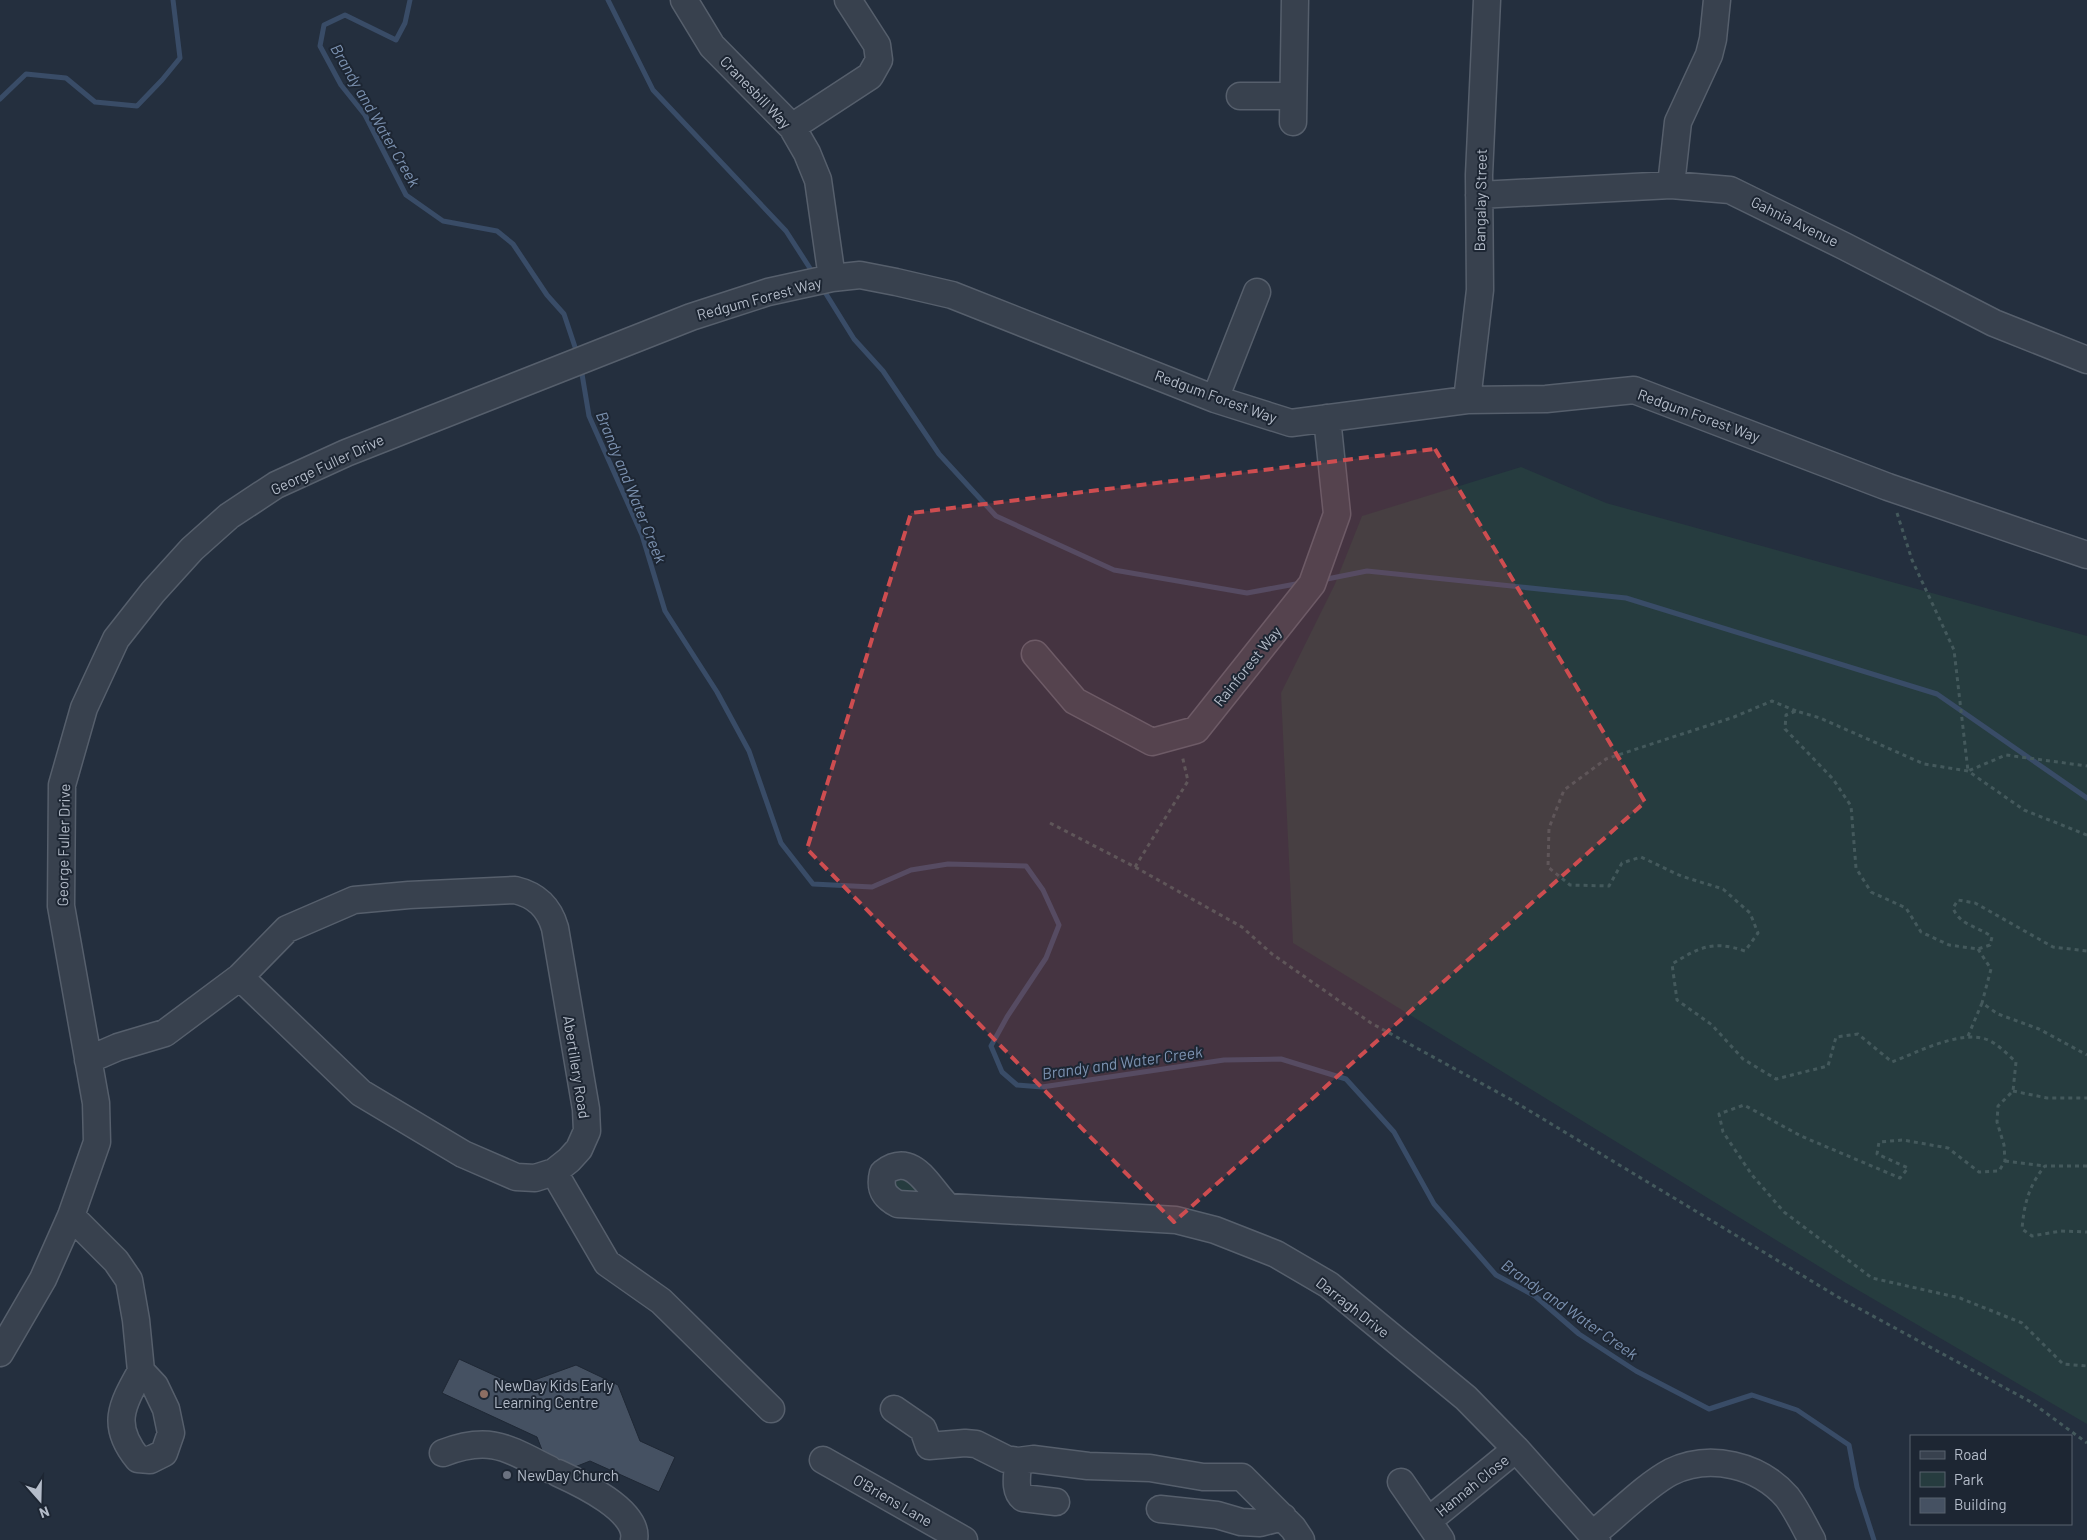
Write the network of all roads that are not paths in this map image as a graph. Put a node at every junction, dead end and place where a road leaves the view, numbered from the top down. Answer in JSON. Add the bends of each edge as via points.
{"nodes":[{"id":1,"x":684,"y":0,"type":"edge"},
{"id":2,"x":848,"y":0,"type":"edge"},
{"id":3,"x":1296,"y":0,"type":"edge"},
{"id":4,"x":1487,"y":0,"type":"edge"},
{"id":5,"x":1717,"y":0,"type":"edge"},
{"id":6,"x":1240,"y":96,"type":"dead end"},
{"id":7,"x":1293,"y":96,"type":"junction"},
{"id":8,"x":1293,"y":122,"type":"dead end"},
{"id":9,"x":792,"y":126,"type":"junction"},
{"id":10,"x":1671,"y":185,"type":"junction"},
{"id":11,"x":1479,"y":195,"type":"junction"},
{"id":12,"x":832,"y":278,"type":"junction"},
{"id":13,"x":1257,"y":292,"type":"dead end"},
{"id":14,"x":2087,"y":360,"type":"edge"},
{"id":15,"x":1216,"y":399,"type":"junction"},
{"id":16,"x":1467,"y":400,"type":"junction"},
{"id":17,"x":1327,"y":418,"type":"junction"},
{"id":18,"x":416,"y":425,"type":"joint"},
{"id":19,"x":2087,"y":555,"type":"edge"},
{"id":20,"x":1036,"y":654,"type":"dead end"},
{"id":21,"x":240,"y":977,"type":"junction"},
{"id":22,"x":88,"y":1060,"type":"junction"},
{"id":23,"x":554,"y":1172,"type":"junction"},
{"id":24,"x":947,"y":1206,"type":"dead end"},
{"id":25,"x":71,"y":1216,"type":"junction"},
{"id":26,"x":0,"y":1352,"type":"edge"},
{"id":27,"x":141,"y":1371,"type":"dead end"},
{"id":28,"x":771,"y":1409,"type":"dead end"},
{"id":29,"x":894,"y":1410,"type":"dead end"},
{"id":30,"x":1516,"y":1449,"type":"junction"},
{"id":31,"x":442,"y":1453,"type":"dead end"},
{"id":32,"x":823,"y":1460,"type":"dead end"},
{"id":33,"x":1018,"y":1462,"type":"junction"},
{"id":34,"x":1401,"y":1482,"type":"dead end"},
{"id":35,"x":1056,"y":1502,"type":"dead end"},
{"id":36,"x":1160,"y":1509,"type":"dead end"},
{"id":37,"x":1283,"y":1517,"type":"junction"},
{"id":38,"x":1434,"y":1531,"type":"edge"},
{"id":39,"x":1595,"y":1537,"type":"edge"},
{"id":40,"x":634,"y":1540,"type":"edge"},
{"id":41,"x":964,"y":1540,"type":"edge"},
{"id":42,"x":1301,"y":1540,"type":"edge"},
{"id":43,"x":1812,"y":1540,"type":"edge"}],
"edges":[{"from":1,"to":9,"type":"street","name":"Cranesbill Way","via":[[712,46]]},
{"from":2,"to":9,"type":"street","via":[[877,45],[879,60],[870,76]]},
{"from":3,"to":7,"type":"street"},
{"from":4,"to":11,"type":"street","name":"Bangalay Street"},
{"from":5,"to":10,"type":"street","via":[[1714,39],[1709,55],[1678,122]]},
{"from":6,"to":7,"type":"street"},
{"from":7,"to":8,"type":"street"},
{"from":9,"to":12,"type":"street","name":"Cranesbill Way","via":[[818,180]]},
{"from":10,"to":11,"type":"street","name":"Gahnia Avenue"},
{"from":10,"to":14,"type":"street","name":"Gahnia Avenue","via":[[1730,190],[1994,323]]},
{"from":11,"to":16,"type":"street","name":"Bangalay Street","via":[[1480,290]]},
{"from":12,"to":15,"type":"street","name":"Redgum Forest Way","via":[[860,276],[952,295]]},
{"from":12,"to":18,"type":"street","name":"Redgum Forest Way","via":[[768,292],[691,317]]},
{"from":13,"to":15,"type":"street"},
{"from":15,"to":17,"type":"street","name":"Redgum Forest Way","via":[[1291,423]]},
{"from":16,"to":17,"type":"street","name":"Redgum Forest Way"},
{"from":16,"to":19,"type":"street","name":"Redgum Forest Way","via":[[1546,399],[1634,390],[1888,487]]},
{"from":17,"to":20,"type":"street","name":"Rainforest Way","via":[[1337,514],[1312,584],[1196,730],[1152,742],[1075,701]]},
{"from":18,"to":22,"type":"street","name":"George Fuller Drive","via":[[346,452],[276,485],[229,516],[192,549],[116,638],[84,708],[62,785],[61,906]]},
{"from":21,"to":22,"type":"street","via":[[164,1033]]},
{"from":21,"to":23,"type":"street","name":"Abertillery Road","via":[[361,1093],[462,1154],[516,1177],[535,1178]]},
{"from":21,"to":23,"type":"street","name":"Abertillery Road","via":[[287,930],[354,900],[410,894],[515,890],[529,893],[551,915],[555,928],[586,1109],[587,1131],[579,1149]]},
{"from":22,"to":25,"type":"street","name":"George Fuller Drive","via":[[96,1103],[98,1142]]},
{"from":23,"to":28,"type":"street","via":[[607,1263],[661,1301]]},
{"from":24,"to":30,"type":"street","name":"Darragh Drive","via":[[1176,1220],[1215,1230],[1276,1254],[1329,1285],[1466,1398]]},
{"from":25,"to":26,"type":"street","name":"George Fuller Drive","via":[[43,1279]]},
{"from":25,"to":27,"type":"street","via":[[116,1261],[129,1280]]},
{"from":29,"to":33,"type":"street","via":[[923,1429],[929,1446],[976,1444]]},
{"from":30,"to":38,"type":"street","name":"Hannah Close"},
{"from":30,"to":39,"type":"street","name":"Darragh Drive"},
{"from":31,"to":40,"type":"street","via":[[481,1443],[503,1446],[594,1490],[627,1518]]},
{"from":32,"to":41,"type":"street","name":"O'Briens Lane"},
{"from":33,"to":35,"type":"street","via":[[1019,1495]]},
{"from":33,"to":37,"type":"street","via":[[1033,1459],[1088,1466],[1150,1468],[1203,1477],[1242,1477]]},
{"from":34,"to":38,"type":"street","name":"Hannah Close"},
{"from":36,"to":37,"type":"street","via":[[1217,1515],[1240,1522],[1260,1523]]},
{"from":37,"to":42,"type":"street"},
{"from":39,"to":43,"type":"street","via":[[1671,1472],[1705,1463],[1740,1467],[1765,1478],[1788,1499]]}]}
